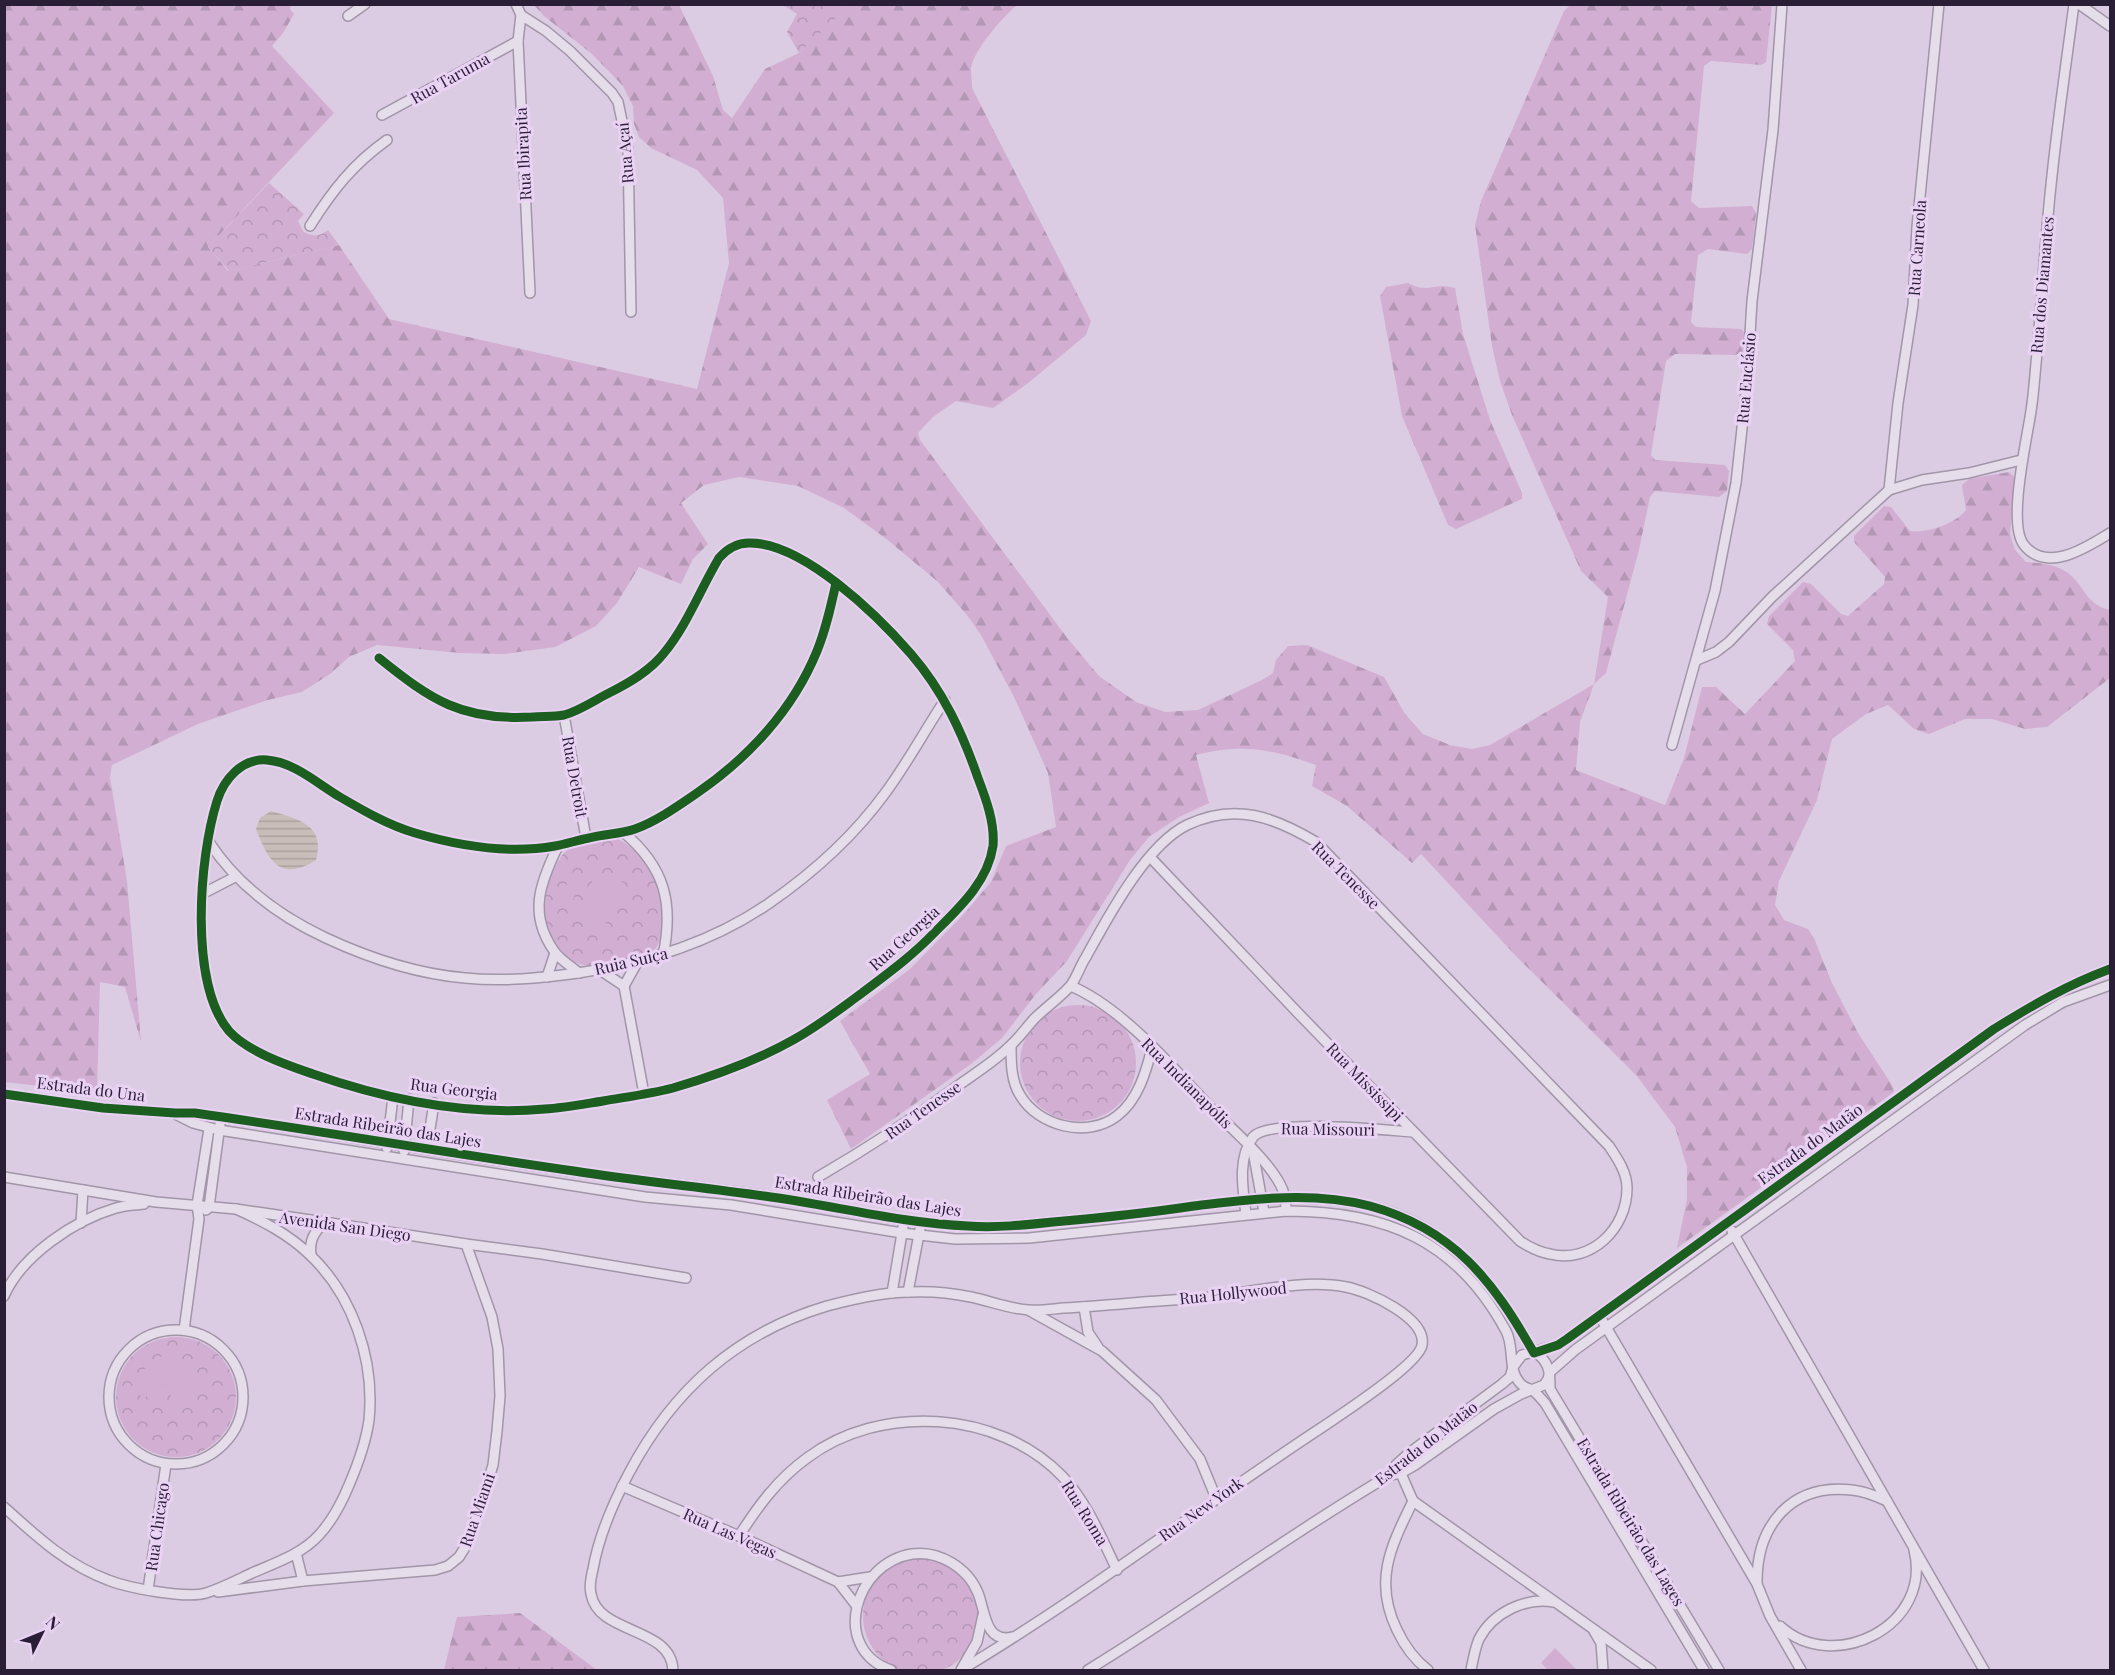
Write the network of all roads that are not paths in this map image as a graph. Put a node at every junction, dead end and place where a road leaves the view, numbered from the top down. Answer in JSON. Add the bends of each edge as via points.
{"nodes":[{"id":1,"x":366,"y":4,"type":"edge"},
{"id":2,"x":516,"y":4,"type":"edge"},
{"id":3,"x":1782,"y":4,"type":"edge"},
{"id":4,"x":1939,"y":4,"type":"edge"},
{"id":5,"x":2074,"y":4,"type":"edge"},
{"id":6,"x":2079,"y":4,"type":"edge"},
{"id":7,"x":521,"y":15,"type":"junction"},
{"id":8,"x":348,"y":16,"type":"dead end"},
{"id":9,"x":2110,"y":26,"type":"edge"},
{"id":10,"x":518,"y":41,"type":"junction"},
{"id":11,"x":382,"y":115,"type":"dead end"},
{"id":12,"x":387,"y":140,"type":"dead end"},
{"id":13,"x":310,"y":226,"type":"dead end"},
{"id":14,"x":530,"y":293,"type":"dead end"},
{"id":15,"x":631,"y":312,"type":"dead end"},
{"id":16,"x":2021,"y":460,"type":"junction"},
{"id":17,"x":1889,"y":490,"type":"junction"},
{"id":18,"x":2110,"y":534,"type":"edge"},
{"id":19,"x":836,"y":583,"type":"junction"},
{"id":20,"x":379,"y":658,"type":"dead end"},
{"id":21,"x":1697,"y":660,"type":"junction"},
{"id":22,"x":945,"y":700,"type":"junction"},
{"id":23,"x":564,"y":715,"type":"junction"},
{"id":24,"x":1672,"y":745,"type":"dead end"},
{"id":25,"x":623,"y":832,"type":"junction"},
{"id":26,"x":585,"y":838,"type":"junction"},
{"id":27,"x":209,"y":842,"type":"junction"},
{"id":28,"x":558,"y":846,"type":"junction"},
{"id":29,"x":1150,"y":857,"type":"junction"},
{"id":30,"x":235,"y":877,"type":"junction"},
{"id":31,"x":202,"y":894,"type":"junction"},
{"id":32,"x":555,"y":953,"type":"junction"},
{"id":33,"x":663,"y":956,"type":"junction"},
{"id":34,"x":638,"y":961,"type":"junction"},
{"id":35,"x":2110,"y":969,"type":"edge"},
{"id":36,"x":600,"y":970,"type":"junction"},
{"id":37,"x":579,"y":973,"type":"junction"},
{"id":38,"x":548,"y":977,"type":"junction"},
{"id":39,"x":2110,"y":985,"type":"edge"},
{"id":40,"x":624,"y":986,"type":"junction"},
{"id":41,"x":1071,"y":986,"type":"junction"},
{"id":42,"x":1011,"y":1046,"type":"junction"},
{"id":43,"x":1152,"y":1048,"type":"junction"},
{"id":44,"x":4,"y":1094,"type":"edge"},
{"id":45,"x":644,"y":1094,"type":"junction"},
{"id":46,"x":393,"y":1097,"type":"junction"},
{"id":47,"x":409,"y":1100,"type":"junction"},
{"id":48,"x":434,"y":1103,"type":"junction"},
{"id":49,"x":175,"y":1113,"type":"junction"},
{"id":50,"x":220,"y":1117,"type":"junction"},
{"id":51,"x":209,"y":1128,"type":"junction"},
{"id":52,"x":219,"y":1130,"type":"junction"},
{"id":53,"x":1413,"y":1132,"type":"junction"},
{"id":54,"x":387,"y":1142,"type":"junction"},
{"id":55,"x":405,"y":1145,"type":"junction"},
{"id":56,"x":427,"y":1148,"type":"junction"},
{"id":57,"x":1251,"y":1148,"type":"junction"},
{"id":58,"x":438,"y":1150,"type":"junction"},
{"id":59,"x":386,"y":1156,"type":"junction"},
{"id":60,"x":403,"y":1158,"type":"junction"},
{"id":61,"x":437,"y":1163,"type":"junction"},
{"id":62,"x":4,"y":1177,"type":"edge"},
{"id":63,"x":818,"y":1177,"type":"dead end"},
{"id":64,"x":83,"y":1190,"type":"junction"},
{"id":65,"x":1286,"y":1197,"type":"junction"},
{"id":66,"x":1262,"y":1198,"type":"junction"},
{"id":67,"x":1244,"y":1200,"type":"junction"},
{"id":68,"x":156,"y":1202,"type":"junction"},
{"id":69,"x":197,"y":1205,"type":"junction"},
{"id":70,"x":209,"y":1207,"type":"junction"},
{"id":71,"x":236,"y":1209,"type":"junction"},
{"id":72,"x":1286,"y":1211,"type":"junction"},
{"id":73,"x":1264,"y":1212,"type":"junction"},
{"id":74,"x":1246,"y":1214,"type":"junction"},
{"id":75,"x":199,"y":1219,"type":"junction"},
{"id":76,"x":904,"y":1219,"type":"junction"},
{"id":77,"x":921,"y":1221,"type":"junction"},
{"id":78,"x":324,"y":1222,"type":"junction"},
{"id":79,"x":81,"y":1223,"type":"junction"},
{"id":80,"x":1728,"y":1224,"type":"junction"},
{"id":81,"x":902,"y":1233,"type":"junction"},
{"id":82,"x":920,"y":1235,"type":"junction"},
{"id":83,"x":1735,"y":1235,"type":"junction"},
{"id":84,"x":1603,"y":1242,"type":"joint"},
{"id":85,"x":466,"y":1244,"type":"junction"},
{"id":86,"x":311,"y":1255,"type":"junction"},
{"id":87,"x":686,"y":1278,"type":"dead end"},
{"id":88,"x":908,"y":1292,"type":"junction"},
{"id":89,"x":892,"y":1293,"type":"junction"},
{"id":90,"x":4,"y":1296,"type":"edge"},
{"id":91,"x":1084,"y":1307,"type":"junction"},
{"id":92,"x":1029,"y":1310,"type":"junction"},
{"id":93,"x":1599,"y":1315,"type":"junction"},
{"id":94,"x":1606,"y":1328,"type":"junction"},
{"id":95,"x":184,"y":1330,"type":"junction"},
{"id":96,"x":1421,"y":1334,"type":"joint"},
{"id":97,"x":1102,"y":1351,"type":"junction"},
{"id":98,"x":1534,"y":1353,"type":"junction"},
{"id":99,"x":1513,"y":1367,"type":"junction"},
{"id":100,"x":1550,"y":1372,"type":"junction"},
{"id":101,"x":1532,"y":1390,"type":"junction"},
{"id":102,"x":166,"y":1464,"type":"junction"},
{"id":103,"x":1399,"y":1469,"type":"junction"},
{"id":104,"x":622,"y":1486,"type":"junction"},
{"id":105,"x":1216,"y":1498,"type":"junction"},
{"id":106,"x":4,"y":1499,"type":"edge"},
{"id":107,"x":1413,"y":1501,"type":"junction"},
{"id":108,"x":1887,"y":1501,"type":"junction"},
{"id":109,"x":8,"y":1510,"type":"edge"},
{"id":110,"x":739,"y":1536,"type":"junction"},
{"id":111,"x":1911,"y":1541,"type":"junction"},
{"id":112,"x":296,"y":1553,"type":"junction"},
{"id":113,"x":1117,"y":1570,"type":"junction"},
{"id":114,"x":870,"y":1577,"type":"junction"},
{"id":115,"x":303,"y":1581,"type":"junction"},
{"id":116,"x":838,"y":1582,"type":"junction"},
{"id":117,"x":1757,"y":1584,"type":"junction"},
{"id":118,"x":148,"y":1590,"type":"junction"},
{"id":119,"x":204,"y":1594,"type":"junction"},
{"id":120,"x":1557,"y":1602,"type":"junction"},
{"id":121,"x":856,"y":1605,"type":"junction"},
{"id":122,"x":984,"y":1613,"type":"junction"},
{"id":123,"x":1770,"y":1616,"type":"junction"},
{"id":124,"x":1592,"y":1627,"type":"junction"},
{"id":125,"x":1020,"y":1635,"type":"junction"},
{"id":126,"x":888,"y":1670,"type":"edge"},
{"id":127,"x":673,"y":1671,"type":"edge"},
{"id":128,"x":961,"y":1671,"type":"edge"},
{"id":129,"x":1088,"y":1671,"type":"edge"},
{"id":130,"x":1428,"y":1671,"type":"edge"},
{"id":131,"x":1471,"y":1671,"type":"edge"},
{"id":132,"x":1603,"y":1671,"type":"edge"},
{"id":133,"x":1651,"y":1671,"type":"edge"},
{"id":134,"x":1704,"y":1671,"type":"edge"},
{"id":135,"x":1719,"y":1671,"type":"edge"},
{"id":136,"x":1801,"y":1671,"type":"edge"},
{"id":137,"x":1984,"y":1671,"type":"edge"}],
"edges":[{"from":1,"to":8,"type":"street"},
{"from":2,"to":7,"type":"street"},
{"from":3,"to":21,"type":"street","name":"Rua Euclásio","via":[[1773,130],[1752,301],[1736,483]]},
{"from":4,"to":17,"type":"street","name":"Rua Carneola","via":[[1913,305]]},
{"from":5,"to":16,"type":"street","name":"Rua dos Diamantes","via":[[2051,184],[2031,410]]},
{"from":6,"to":9,"type":"street"},
{"from":7,"to":10,"type":"street","name":"Rua Ibirapita"},
{"from":7,"to":15,"type":"street","name":"Rua Açaí","via":[[570,51],[618,102],[628,149]]},
{"from":10,"to":11,"type":"street","name":"Rua Taruma"},
{"from":10,"to":14,"type":"street","name":"Rua Ibirapita"},
{"from":12,"to":13,"type":"street","via":[[347,174]]},
{"from":16,"to":17,"type":"street"},
{"from":16,"to":18,"type":"street","name":"Rua dos Diamantes","via":[[2018,532],[2025,546],[2040,556],[2067,556]]},
{"from":17,"to":21,"type":"street","via":[[1772,597],[1729,642]]},
{"from":19,"to":22,"type":"street","name":"Rua Georgia","via":[[901,642]]},
{"from":19,"to":23,"type":"street","name":"Rua Georgia","via":[[791,554],[772,547],[741,543],[728,549],[663,655],[627,684]]},
{"from":19,"to":25,"type":"street","via":[[816,653],[802,681],[760,740],[717,779],[686,800],[638,828]]},
{"from":20,"to":23,"type":"street","name":"Rua Georgia","via":[[440,702],[471,713]]},
{"from":21,"to":24,"type":"street","name":"Rua Euclásio"},
{"from":22,"to":33,"type":"street","name":"Ruia Suiça","via":[[886,792],[833,853],[741,921]]},
{"from":22,"to":45,"type":"street","name":"Rua Georgia","via":[[969,751],[992,823],[993,846],[980,882],[902,963],[796,1039],[702,1079]]},
{"from":23,"to":26,"type":"street","name":"Rua Detroit"},
{"from":25,"to":26,"type":"street"},
{"from":25,"to":33,"type":"street","via":[[645,852],[663,883],[668,920]]},
{"from":26,"to":28,"type":"street"},
{"from":27,"to":28,"type":"street","name":"Rua Georgia","via":[[217,801],[225,783],[250,761],[265,759],[300,771],[376,818],[407,831],[489,848]]},
{"from":27,"to":30,"type":"street","name":"Ruia Suiça"},
{"from":27,"to":31,"type":"street","name":"Rua Georgia","via":[[202,871]]},
{"from":28,"to":32,"type":"street","via":[[541,884],[538,916]]},
{"from":29,"to":41,"type":"street","name":"Rua Tenesse","via":[[1122,895]]},
{"from":29,"to":53,"type":"street","name":"Rua Mississipi"},
{"from":29,"to":84,"type":"street","name":"Rua Tenesse","via":[[1166,839],[1186,826],[1237,813],[1268,817],[1316,842],[1609,1146],[1622,1165],[1628,1187],[1624,1210]]},
{"from":30,"to":31,"type":"street"},
{"from":30,"to":38,"type":"street","name":"Ruia Suiça","via":[[307,929],[380,959],[466,978]]},
{"from":31,"to":46,"type":"street","name":"Rua Georgia","via":[[206,970],[219,1017],[236,1038],[279,1062]]},
{"from":32,"to":37,"type":"street"},
{"from":32,"to":38,"type":"street"},
{"from":33,"to":34,"type":"street","name":"Ruia Suiça"},
{"from":34,"to":36,"type":"street","name":"Ruia Suiça"},
{"from":34,"to":40,"type":"street"},
{"from":35,"to":80,"type":"street","name":"Estrada do Matão","via":[[2068,985],[1994,1029]]},
{"from":36,"to":37,"type":"street","name":"Ruia Suiça"},
{"from":36,"to":40,"type":"street"},
{"from":37,"to":38,"type":"street","name":"Ruia Suiça"},
{"from":39,"to":83,"type":"street","name":"Estrada do Matão","via":[[2063,1002],[2025,1025]]},
{"from":40,"to":45,"type":"street"},
{"from":41,"to":42,"type":"street","name":"Rua Tenesse"},
{"from":41,"to":43,"type":"street","name":"Rua Indianapólis","via":[[1096,998]]},
{"from":42,"to":43,"type":"street","via":[[1016,1085],[1027,1105],[1042,1118],[1080,1128],[1116,1117],[1129,1103],[1142,1081]]},
{"from":42,"to":63,"type":"street","name":"Rua Tenesse","via":[[899,1128]]},
{"from":43,"to":57,"type":"street","name":"Rua Indianapólis"},
{"from":44,"to":49,"type":"street","name":"Estrada do Una"},
{"from":45,"to":48,"type":"street","name":"Rua Georgia","via":[[545,1109],[497,1111]]},
{"from":46,"to":47,"type":"street","name":"Rua Georgia"},
{"from":46,"to":54,"type":"street"},
{"from":47,"to":48,"type":"street","name":"Rua Georgia"},
{"from":47,"to":55,"type":"street"},
{"from":48,"to":56,"type":"street"},
{"from":49,"to":50,"type":"street","name":"Estrada Ribeirão das Lajes"},
{"from":49,"to":51,"type":"street","name":"Estrada Ribeirão das Lajes"},
{"from":50,"to":52,"type":"street"},
{"from":50,"to":54,"type":"street","name":"Estrada Ribeirão das Lajes"},
{"from":51,"to":52,"type":"street","name":"Estrada Ribeirão das Lajes"},
{"from":51,"to":69,"type":"street"},
{"from":52,"to":59,"type":"street","name":"Estrada Ribeirão das Lajes"},
{"from":52,"to":70,"type":"street"},
{"from":53,"to":57,"type":"street","name":"Rua Missouri","via":[[1274,1128],[1259,1132]]},
{"from":53,"to":84,"type":"street","name":"Rua Mississipi","via":[[1520,1241],[1534,1250],[1569,1256]]},
{"from":54,"to":55,"type":"street","name":"Estrada Ribeirão das Lajes"},
{"from":54,"to":59,"type":"street"},
{"from":55,"to":56,"type":"street","name":"Estrada Ribeirão das Lajes"},
{"from":55,"to":60,"type":"street"},
{"from":56,"to":58,"type":"street","name":"Estrada Ribeirão das Lajes"},
{"from":57,"to":65,"type":"street","name":"Rua Indianapólis","via":[[1274,1173]]},
{"from":57,"to":66,"type":"street"},
{"from":57,"to":67,"type":"street","via":[[1243,1162]]},
{"from":58,"to":61,"type":"street"},
{"from":58,"to":76,"type":"street","name":"Estrada Ribeirão das Lajes"},
{"from":59,"to":60,"type":"street","name":"Estrada Ribeirão das Lajes"},
{"from":60,"to":61,"type":"street","name":"Estrada Ribeirão das Lajes"},
{"from":61,"to":81,"type":"street","name":"Estrada Ribeirão das Lajes"},
{"from":62,"to":64,"type":"street","name":"Avenida San Diego"},
{"from":64,"to":68,"type":"street","name":"Avenida San Diego"},
{"from":64,"to":79,"type":"street"},
{"from":65,"to":66,"type":"street","name":"Estrada Ribeirão das Lajes"},
{"from":65,"to":72,"type":"street"},
{"from":65,"to":98,"type":"street","name":"Estrada Ribeirão das Lajes","via":[[1353,1202],[1389,1212],[1428,1230],[1464,1256],[1485,1279]]},
{"from":66,"to":67,"type":"street","name":"Estrada Ribeirão das Lajes"},
{"from":66,"to":73,"type":"street"},
{"from":67,"to":74,"type":"street"},
{"from":67,"to":77,"type":"street","name":"Estrada Ribeirão das Lajes","via":[[1013,1226]]},
{"from":68,"to":69,"type":"street","name":"Avenida San Diego"},
{"from":68,"to":79,"type":"street","via":[[117,1207]]},
{"from":69,"to":70,"type":"street","name":"Avenida San Diego"},
{"from":69,"to":75,"type":"street"},
{"from":70,"to":71,"type":"street","name":"Avenida San Diego"},
{"from":70,"to":75,"type":"street"},
{"from":71,"to":78,"type":"street","name":"Avenida San Diego"},
{"from":71,"to":86,"type":"street","name":"Rua Miami","via":[[271,1226]]},
{"from":72,"to":73,"type":"street","name":"Estrada Ribeirão das Lajes"},
{"from":72,"to":99,"type":"street","name":"Estrada Ribeirão das Lajes","via":[[1322,1211],[1373,1220],[1415,1236],[1438,1250],[1481,1293],[1506,1331],[1512,1344]]},
{"from":73,"to":74,"type":"street","name":"Estrada Ribeirão das Lajes"},
{"from":74,"to":82,"type":"street","name":"Estrada Ribeirão das Lajes","via":[[1029,1238],[955,1239]]},
{"from":75,"to":95,"type":"street"},
{"from":76,"to":77,"type":"street","name":"Estrada Ribeirão das Lajes"},
{"from":76,"to":81,"type":"street"},
{"from":77,"to":82,"type":"street"},
{"from":78,"to":85,"type":"street","name":"Avenida San Diego"},
{"from":78,"to":86,"type":"street","via":[[310,1243]]},
{"from":79,"to":90,"type":"street","via":[[43,1246]]},
{"from":80,"to":83,"type":"street"},
{"from":80,"to":93,"type":"street","name":"Estrada do Matão"},
{"from":81,"to":82,"type":"street","name":"Estrada Ribeirão das Lajes"},
{"from":81,"to":89,"type":"street"},
{"from":82,"to":88,"type":"street"},
{"from":83,"to":94,"type":"street","name":"Estrada do Matão"},
{"from":83,"to":108,"type":"street"},
{"from":85,"to":87,"type":"street","name":"Avenida San Diego"},
{"from":85,"to":115,"type":"street","name":"Rua Miami","via":[[492,1317],[500,1396],[493,1465],[469,1541],[459,1557],[435,1570]]},
{"from":86,"to":112,"type":"street","name":"Rua Miami","via":[[346,1301],[361,1337],[369,1380],[369,1420],[361,1457],[344,1496],[319,1536]]},
{"from":88,"to":89,"type":"street","name":"Rua Hollywood"},
{"from":88,"to":92,"type":"street","name":"Rua Hollywood","via":[[967,1296]]},
{"from":89,"to":104,"type":"street","name":"Rua Hollywood","via":[[807,1312],[729,1352],[688,1388],[663,1418]]},
{"from":91,"to":92,"type":"street","name":"Rua Hollywood"},
{"from":91,"to":96,"type":"street","name":"Rua Hollywood","via":[[1280,1287],[1347,1287],[1395,1308]]},
{"from":91,"to":97,"type":"street","via":[[1088,1332]]},
{"from":92,"to":97,"type":"street","name":"Rua Hollywood"},
{"from":93,"to":94,"type":"street"},
{"from":93,"to":98,"type":"street","name":"Estrada do Matão","via":[[1558,1345]]},
{"from":94,"to":100,"type":"street","name":"Estrada do Matão"},
{"from":94,"to":117,"type":"street"},
{"from":95,"to":102,"type":"street","via":[[162,1331],[142,1339],[125,1353],[114,1371],[109,1392],[110,1414],[119,1434],[134,1450]]},
{"from":95,"to":102,"type":"street","via":[[202,1335],[231,1358],[244,1393],[242,1412],[236,1430],[210,1456],[192,1463]]},
{"from":96,"to":105,"type":"street","name":"Rua New York","via":[[1421,1352],[1408,1366]]},
{"from":97,"to":105,"type":"street","name":"Rua Hollywood","via":[[1156,1400],[1200,1459]]},
{"from":98,"to":99,"type":"street","name":"Estrada do Matão","via":[[1522,1355]]},
{"from":98,"to":100,"type":"street","via":[[1546,1362]]},
{"from":99,"to":101,"type":"street","via":[[1520,1383]]},
{"from":99,"to":103,"type":"street","name":"Estrada do Matão","via":[[1510,1377],[1493,1393],[1429,1437]]},
{"from":100,"to":101,"type":"street","via":[[1544,1385]]},
{"from":100,"to":135,"type":"street","name":"Estrada Ribeirão das Lages","via":[[1550,1389]]},
{"from":101,"to":103,"type":"street","via":[[1494,1409]]},
{"from":101,"to":134,"type":"street","via":[[1559,1424]]},
{"from":102,"to":118,"type":"street","name":"Rua Chicago"},
{"from":103,"to":107,"type":"street"},
{"from":103,"to":129,"type":"street","name":"Estrada do Matão"},
{"from":104,"to":110,"type":"street","name":"Rua Las Vegas"},
{"from":104,"to":127,"type":"street","name":"Rua Hollywood","via":[[593,1565],[591,1598],[604,1615],[664,1647],[672,1658]]},
{"from":105,"to":113,"type":"street","name":"Rua New York"},
{"from":106,"to":109,"type":"street"},
{"from":107,"to":120,"type":"street"},
{"from":107,"to":130,"type":"street","via":[[1393,1541],[1385,1585],[1388,1612],[1402,1642]]},
{"from":108,"to":111,"type":"street"},
{"from":108,"to":117,"type":"street","via":[[1851,1490],[1829,1490],[1806,1495],[1788,1506],[1772,1523],[1761,1544]]},
{"from":109,"to":118,"type":"street","name":"Rua Miami","via":[[62,1557],[107,1580]]},
{"from":110,"to":113,"type":"street","name":"Rua Roma","via":[[780,1480],[837,1439],[905,1422],[942,1422],[999,1435],[1062,1476],[1090,1516]]},
{"from":110,"to":116,"type":"street","name":"Rua Las Vegas"},
{"from":111,"to":123,"type":"street","via":[[1916,1582],[1910,1601],[1898,1618],[1864,1642],[1841,1648],[1822,1647],[1787,1634]]},
{"from":111,"to":137,"type":"street"},
{"from":112,"to":115,"type":"street"},
{"from":112,"to":119,"type":"street","name":"Rua Miami"},
{"from":113,"to":125,"type":"street","name":"Rua New York"},
{"from":114,"to":116,"type":"street"},
{"from":114,"to":121,"type":"street"},
{"from":114,"to":122,"type":"street","via":[[894,1559],[913,1554],[933,1555],[954,1563],[966,1574],[978,1592]]},
{"from":115,"to":119,"type":"street","name":"Rua Miami"},
{"from":116,"to":121,"type":"street","name":"Rua Las Vegas"},
{"from":117,"to":123,"type":"street"},
{"from":118,"to":119,"type":"street","name":"Rua Miami"},
{"from":120,"to":124,"type":"street"},
{"from":120,"to":131,"type":"street","via":[[1527,1602],[1502,1614],[1479,1639]]},
{"from":121,"to":126,"type":"street","via":[[856,1630],[862,1644],[876,1664]]},
{"from":122,"to":125,"type":"street","via":[[993,1634],[1006,1639]]},
{"from":122,"to":128,"type":"street","via":[[977,1642]]},
{"from":123,"to":136,"type":"street"},
{"from":124,"to":132,"type":"street","via":[[1601,1642]]},
{"from":124,"to":133,"type":"street"},
{"from":125,"to":128,"type":"street","name":"Rua New York"}]}
